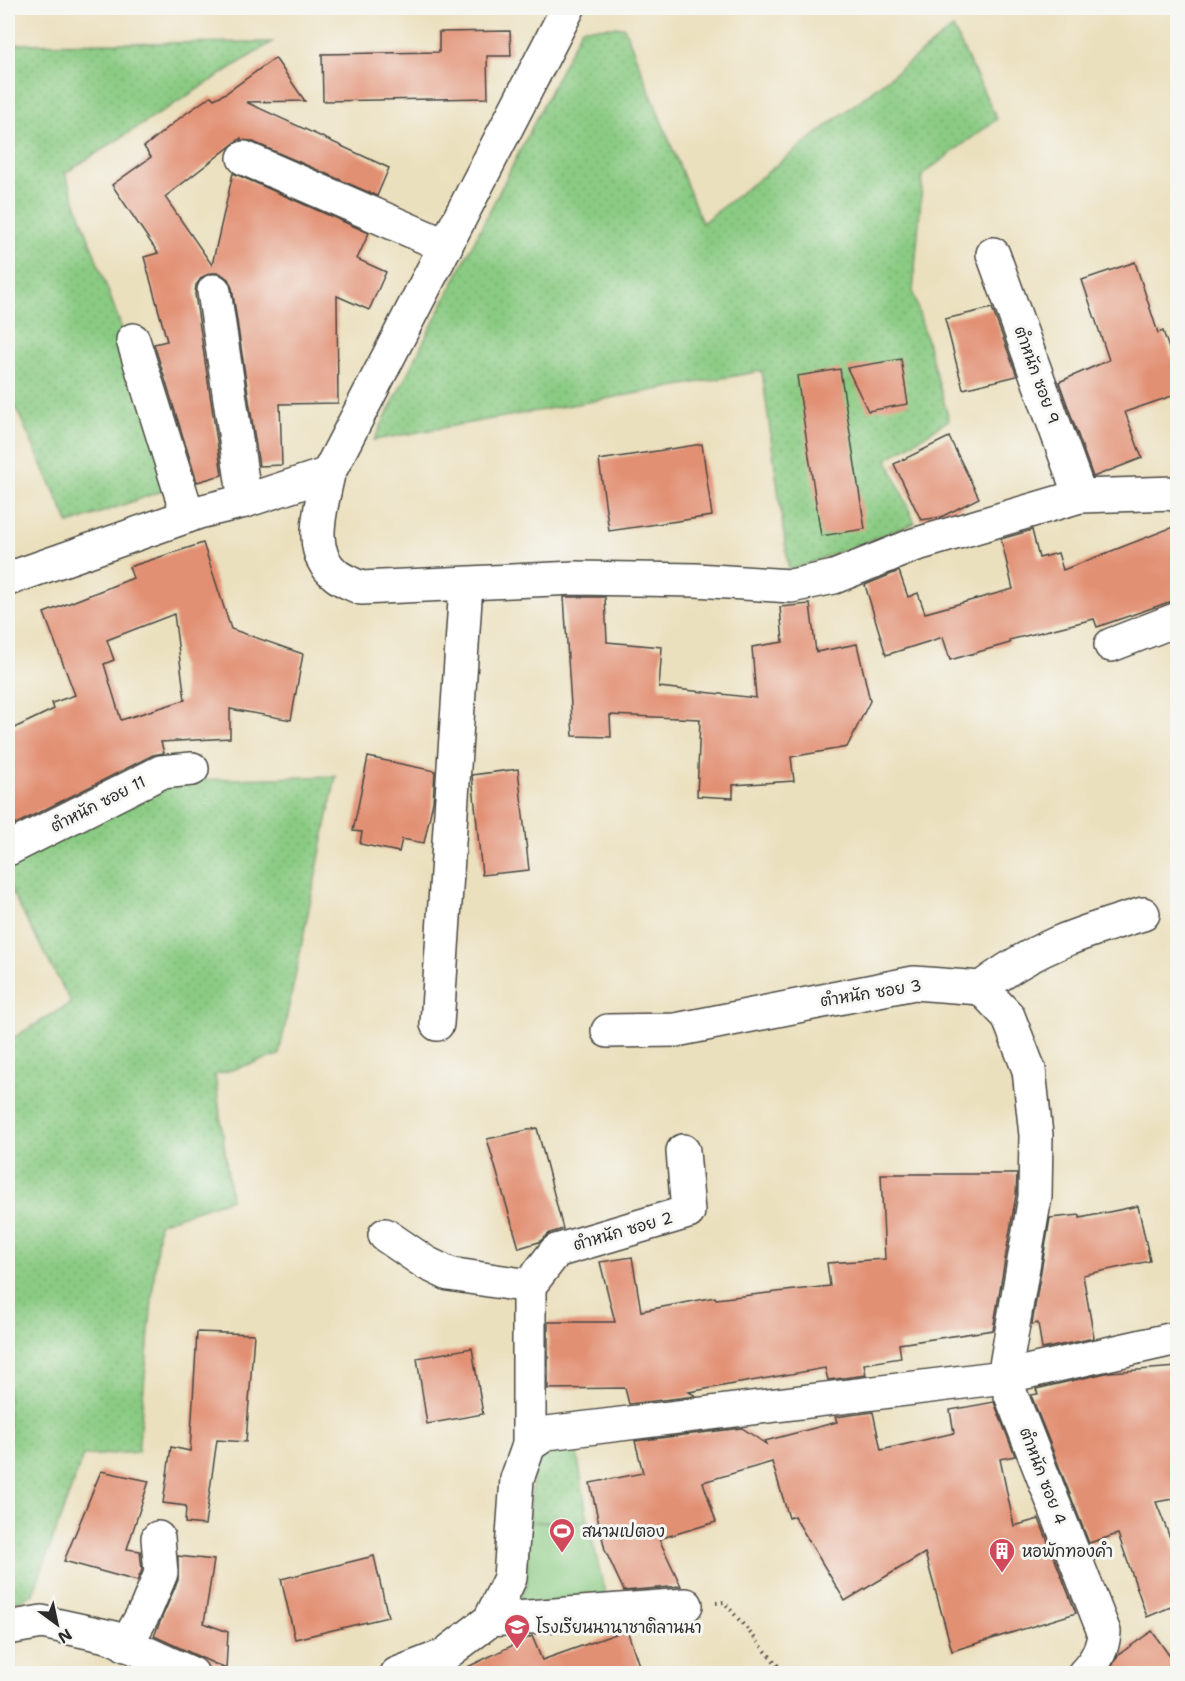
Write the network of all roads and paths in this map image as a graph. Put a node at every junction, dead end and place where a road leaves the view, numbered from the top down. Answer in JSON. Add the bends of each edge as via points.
{"nodes":[{"id":1,"x":568,"y":8,"type":"edge"},
{"id":2,"x":244,"y":158,"type":"dead end"},
{"id":3,"x":446,"y":246,"type":"junction"},
{"id":4,"x":993,"y":254,"type":"dead end"},
{"id":5,"x":214,"y":291,"type":"dead end"},
{"id":6,"x":134,"y":340,"type":"dead end"},
{"id":7,"x":328,"y":474,"type":"junction"},
{"id":8,"x":1177,"y":492,"type":"edge"},
{"id":9,"x":1080,"y":496,"type":"junction"},
{"id":10,"x":245,"y":501,"type":"junction"},
{"id":11,"x":188,"y":516,"type":"junction"},
{"id":12,"x":8,"y":579,"type":"edge"},
{"id":13,"x":466,"y":585,"type":"junction"},
{"id":14,"x":1178,"y":619,"type":"edge"},
{"id":15,"x":1111,"y":645,"type":"dead end"},
{"id":16,"x":192,"y":769,"type":"dead end"},
{"id":17,"x":8,"y":849,"type":"edge"},
{"id":18,"x":1143,"y":914,"type":"dead end"},
{"id":19,"x":981,"y":988,"type":"junction"},
{"id":20,"x":437,"y":1024,"type":"dead end"},
{"id":21,"x":608,"y":1031,"type":"dead end"},
{"id":22,"x":683,"y":1151,"type":"dead end"},
{"id":23,"x":385,"y":1235,"type":"dead end"},
{"id":24,"x":529,"y":1286,"type":"junction"},
{"id":25,"x":1178,"y":1338,"type":"edge"},
{"id":26,"x":1004,"y":1377,"type":"junction"},
{"id":27,"x":529,"y":1445,"type":"junction"},
{"id":28,"x":158,"y":1538,"type":"dead end"},
{"id":29,"x":686,"y":1605,"type":"joint"},
{"id":30,"x":490,"y":1620,"type":"junction"},
{"id":31,"x":8,"y":1628,"type":"edge"},
{"id":32,"x":126,"y":1645,"type":"junction"},
{"id":33,"x":192,"y":1674,"type":"edge"},
{"id":34,"x":397,"y":1674,"type":"edge"},
{"id":35,"x":785,"y":1674,"type":"edge"},
{"id":36,"x":1084,"y":1674,"type":"edge"}],
"edges":[{"from":1,"to":3,"type":"street"},
{"from":2,"to":3,"type":"street"},
{"from":3,"to":7,"type":"street"},
{"from":4,"to":9,"type":"street","name":"ตำหนัก ซอย 9"},
{"from":5,"to":10,"type":"street"},
{"from":6,"to":11,"type":"street"},
{"from":7,"to":10,"type":"street"},
{"from":7,"to":13,"type":"street","via":[[317,532],[320,557],[335,575],[361,588]]},
{"from":8,"to":9,"type":"street"},
{"from":9,"to":13,"type":"street","via":[[914,545],[834,577],[791,586],[575,578]]},
{"from":10,"to":11,"type":"street"},
{"from":11,"to":12,"type":"street"},
{"from":13,"to":20,"type":"street"},
{"from":14,"to":15,"type":"street"},
{"from":16,"to":17,"type":"street","name":"ตำหนัก ซอย 11","via":[[161,772]]},
{"from":18,"to":19,"type":"street","via":[[1048,945]]},
{"from":19,"to":21,"type":"street","name":"ตำหนัก ซอย 3","via":[[914,982],[676,1030]]},
{"from":19,"to":26,"type":"street","via":[[1008,1016],[1029,1070],[1036,1135],[1035,1197]]},
{"from":22,"to":24,"type":"street","name":"ตำหนัก ซอย 2","via":[[688,1212],[556,1251]]},
{"from":23,"to":24,"type":"street","via":[[450,1274]]},
{"from":24,"to":27,"type":"street"},
{"from":25,"to":26,"type":"street"},
{"from":26,"to":27,"type":"street","via":[[547,1433]]},
{"from":26,"to":36,"type":"street","name":"ตำหนัก ซอย 4","via":[[1104,1632],[1104,1643]]},
{"from":27,"to":30,"type":"street","via":[[517,1479],[510,1578]]},
{"from":28,"to":32,"type":"street","via":[[160,1573]]},
{"from":29,"to":30,"type":"street"},
{"from":29,"to":35,"type":"path","via":[[724,1602]]},
{"from":30,"to":34,"type":"street","via":[[443,1656]]},
{"from":31,"to":32,"type":"street","via":[[42,1622],[111,1637]]},
{"from":32,"to":33,"type":"street"}]}
